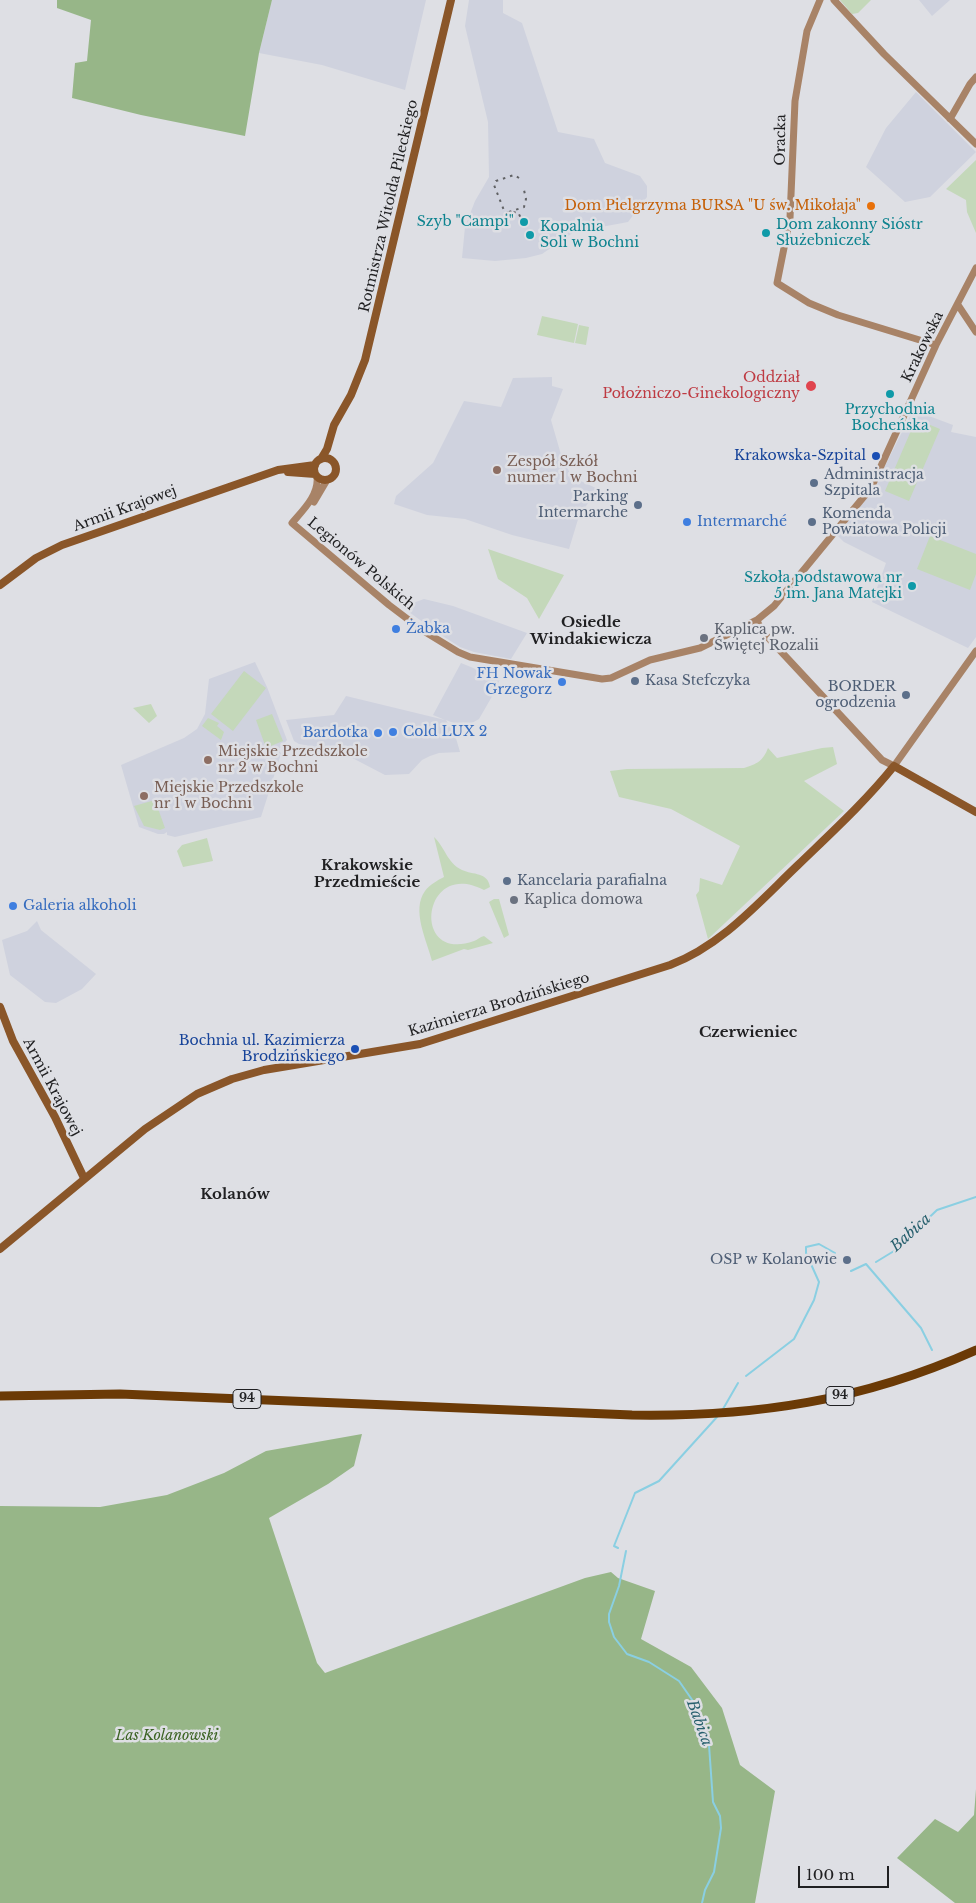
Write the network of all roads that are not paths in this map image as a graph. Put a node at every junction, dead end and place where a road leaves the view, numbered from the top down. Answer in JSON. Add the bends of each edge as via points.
{"nodes":[{"id":1,"x":451,"y":0,"type":"edge"},
{"id":2,"x":820,"y":0,"type":"edge"},
{"id":3,"x":834,"y":0,"type":"edge"},
{"id":4,"x":976,"y":77,"type":"edge"},
{"id":5,"x":950,"y":119,"type":"junction"},
{"id":6,"x":976,"y":144,"type":"edge"},
{"id":7,"x":976,"y":268,"type":"edge"},
{"id":8,"x":958,"y":305,"type":"junction"},
{"id":9,"x":976,"y":332,"type":"edge"},
{"id":10,"x":936,"y":345,"type":"junction"},
{"id":11,"x":341,"y":414,"type":"junction"},
{"id":12,"x":321,"y":459,"type":"junction"},
{"id":13,"x":334,"y":462,"type":"junction"},
{"id":14,"x":314,"y":465,"type":"junction"},
{"id":15,"x":266,"y":474,"type":"junction"},
{"id":16,"x":316,"y":475,"type":"junction"},
{"id":17,"x":327,"y":480,"type":"junction"},
{"id":18,"x":304,"y":510,"type":"junction"},
{"id":19,"x":0,"y":585,"type":"edge"},
{"id":20,"x":757,"y":620,"type":"junction"},
{"id":21,"x":976,"y":651,"type":"edge"},
{"id":22,"x":894,"y":766,"type":"junction"},
{"id":23,"x":976,"y":812,"type":"edge"},
{"id":24,"x":0,"y":1007,"type":"edge"},
{"id":25,"x":84,"y":1178,"type":"junction"},
{"id":26,"x":0,"y":1249,"type":"edge"},
{"id":27,"x":976,"y":1350,"type":"edge"},
{"id":28,"x":0,"y":1396,"type":"edge"}],
"edges":[{"from":1,"to":11,"type":"main road","name":"Rotmistrza Witolda Pileckiego","via":[[365,360]]},
{"from":2,"to":10,"type":"street","name":"Oracka","via":[[807,31],[794,101],[791,206],[785,252],[776,283],[809,303],[838,315]]},
{"from":3,"to":5,"type":"street"},
{"from":4,"to":5,"type":"street"},
{"from":5,"to":6,"type":"street"},
{"from":7,"to":8,"type":"street","name":"Krakowska"},
{"from":8,"to":9,"type":"street"},
{"from":8,"to":10,"type":"street","name":"Krakowska"},
{"from":10,"to":20,"type":"street","name":"Krakowska","via":[[870,488],[774,606]]},
{"from":11,"to":12,"type":"main road","name":"Rotmistrza Witolda Pileckiego"},
{"from":11,"to":13,"type":"main road","name":"Rotmistrza Witolda Pileckiego","via":[[332,450]]},
{"from":12,"to":13,"type":"main road"},
{"from":12,"to":14,"type":"main road"},
{"from":13,"to":17,"type":"main road","via":[[336,472]]},
{"from":14,"to":15,"type":"main road","name":"Armii Krajowej"},
{"from":14,"to":16,"type":"main road"},
{"from":15,"to":16,"type":"main road","name":"Armii Krajowej","via":[[297,472]]},
{"from":15,"to":19,"type":"main road","name":"Armii Krajowej","via":[[62,544],[36,558]]},
{"from":16,"to":17,"type":"main road"},
{"from":16,"to":18,"type":"street","name":"Legionów Polskich","via":[[317,488]]},
{"from":17,"to":18,"type":"street","name":"Legionów Polskich","via":[[316,500]]},
{"from":18,"to":20,"type":"street","name":"Legionów Polskich","via":[[292,523],[422,630],[458,652],[476,658],[611,678],[650,660],[700,648]]},
{"from":20,"to":22,"type":"street","via":[[762,630],[853,730],[882,760]]},
{"from":21,"to":22,"type":"street"},
{"from":22,"to":23,"type":"main road"},
{"from":22,"to":25,"type":"main road","name":"Kazimierza Brodzińskiego","via":[[863,802],[734,927],[702,951],[670,965],[420,1044],[264,1070],[232,1079],[170,1110]]},
{"from":24,"to":25,"type":"main road","name":"Armii Krajowej","via":[[13,1041]]},
{"from":25,"to":26,"type":"main road","name":"Kazimierza Brodzińskiego"},
{"from":27,"to":28,"type":"main road","number":"94","via":[[886,1385],[735,1413],[632,1415],[120,1394]]}]}
